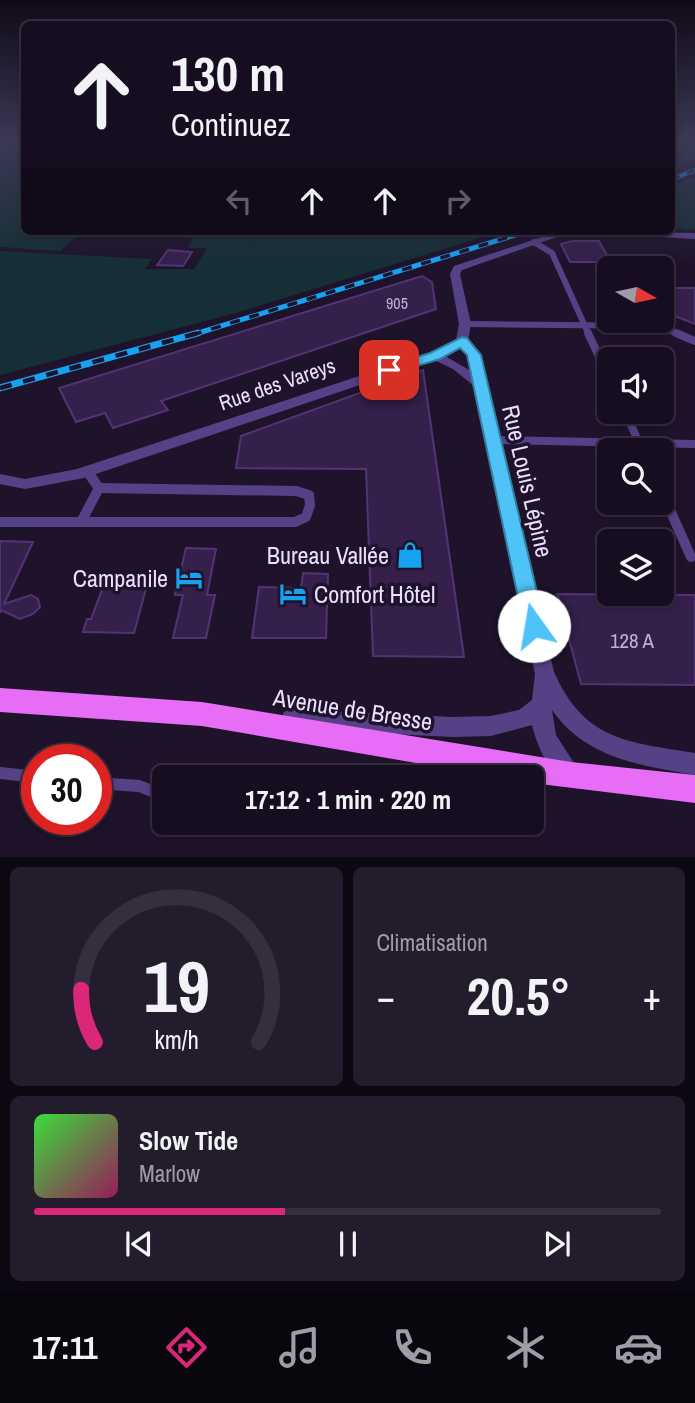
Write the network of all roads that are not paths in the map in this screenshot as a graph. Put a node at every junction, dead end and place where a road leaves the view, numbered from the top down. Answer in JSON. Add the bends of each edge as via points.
{"nodes":[{"id":1,"x":556,"y":235,"type":"edge"},
{"id":2,"x":675,"y":235,"type":"edge"},
{"id":3,"x":695,"y":236,"type":"edge"},
{"id":4,"x":534,"y":242,"type":"junction"},
{"id":5,"x":466,"y":324,"type":"junction"},
{"id":6,"x":585,"y":325,"type":"junction"},
{"id":7,"x":462,"y":341,"type":"junction"},
{"id":8,"x":695,"y":341,"type":"edge"},
{"id":9,"x":597,"y":351,"type":"edge"},
{"id":10,"x":435,"y":356,"type":"junction"},
{"id":11,"x":479,"y":383,"type":"junction"},
{"id":12,"x":492,"y":440,"type":"junction"},
{"id":13,"x":597,"y":444,"type":"edge"},
{"id":14,"x":695,"y":444,"type":"edge"},
{"id":15,"x":674,"y":445,"type":"edge"},
{"id":16,"x":87,"y":471,"type":"junction"},
{"id":17,"x":0,"y":479,"type":"edge"},
{"id":18,"x":99,"y":488,"type":"junction"},
{"id":19,"x":672,"y":515,"type":"edge"},
{"id":20,"x":0,"y":522,"type":"edge"},
{"id":21,"x":81,"y":522,"type":"junction"},
{"id":22,"x":691,"y":557,"type":"dead end"},
{"id":23,"x":545,"y":674,"type":"junction"},
{"id":24,"x":0,"y":700,"type":"edge"},
{"id":25,"x":540,"y":706,"type":"junction"},
{"id":26,"x":202,"y":714,"type":"junction"},
{"id":27,"x":695,"y":764,"type":"edge"},
{"id":28,"x":0,"y":773,"type":"edge"},
{"id":29,"x":21,"y":775,"type":"edge"},
{"id":30,"x":571,"y":775,"type":"junction"},
{"id":31,"x":112,"y":784,"type":"edge"},
{"id":32,"x":695,"y":789,"type":"edge"},
{"id":33,"x":152,"y":791,"type":"edge"}],
"edges":[{"from":1,"to":4,"type":"street"},
{"from":2,"to":3,"type":"street"},
{"from":4,"to":5,"type":"street","via":[[458,268],[455,274]]},
{"from":4,"to":6,"type":"lane","via":[[552,253]]},
{"from":5,"to":6,"type":"lane"},
{"from":5,"to":7,"type":"street"},
{"from":6,"to":8,"type":"lane","via":[[659,326]]},
{"from":6,"to":9,"type":"lane"},
{"from":7,"to":10,"type":"street","name":"Rue des Vareys"},
{"from":7,"to":11,"type":"street","name":"Rue Louis Lépine","via":[[474,355]]},
{"from":10,"to":11,"type":"street"},
{"from":10,"to":16,"type":"street","name":"Rue des Vareys"},
{"from":11,"to":12,"type":"street","name":"Rue Louis Lépine"},
{"from":12,"to":13,"type":"lane"},
{"from":12,"to":23,"type":"street","name":"Rue Louis Lépine"},
{"from":14,"to":15,"type":"lane"},
{"from":16,"to":17,"type":"street","name":"Rue des Vareys","via":[[42,483]]},
{"from":16,"to":18,"type":"lane"},
{"from":18,"to":21,"type":"lane"},
{"from":18,"to":21,"type":"lane","via":[[296,491],[309,495],[310,505],[306,517],[295,522]]},
{"from":19,"to":22,"type":"lane"},
{"from":20,"to":21,"type":"lane"},
{"from":23,"to":25,"type":"street","name":"Rue Louis Lépine"},
{"from":23,"to":27,"type":"street","via":[[560,706],[581,729],[609,744]]},
{"from":24,"to":26,"type":"main road","name":"Avenue de Bresse"},
{"from":25,"to":26,"type":"street","via":[[524,719],[478,726]]},
{"from":25,"to":30,"type":"street","name":"Rue Louis Lépine","via":[[550,750]]},
{"from":26,"to":30,"type":"main road","name":"Avenue de Bresse"},
{"from":28,"to":29,"type":"lane"},
{"from":30,"to":32,"type":"main road","name":"Avenue de Bresse"},
{"from":31,"to":33,"type":"lane"}]}
